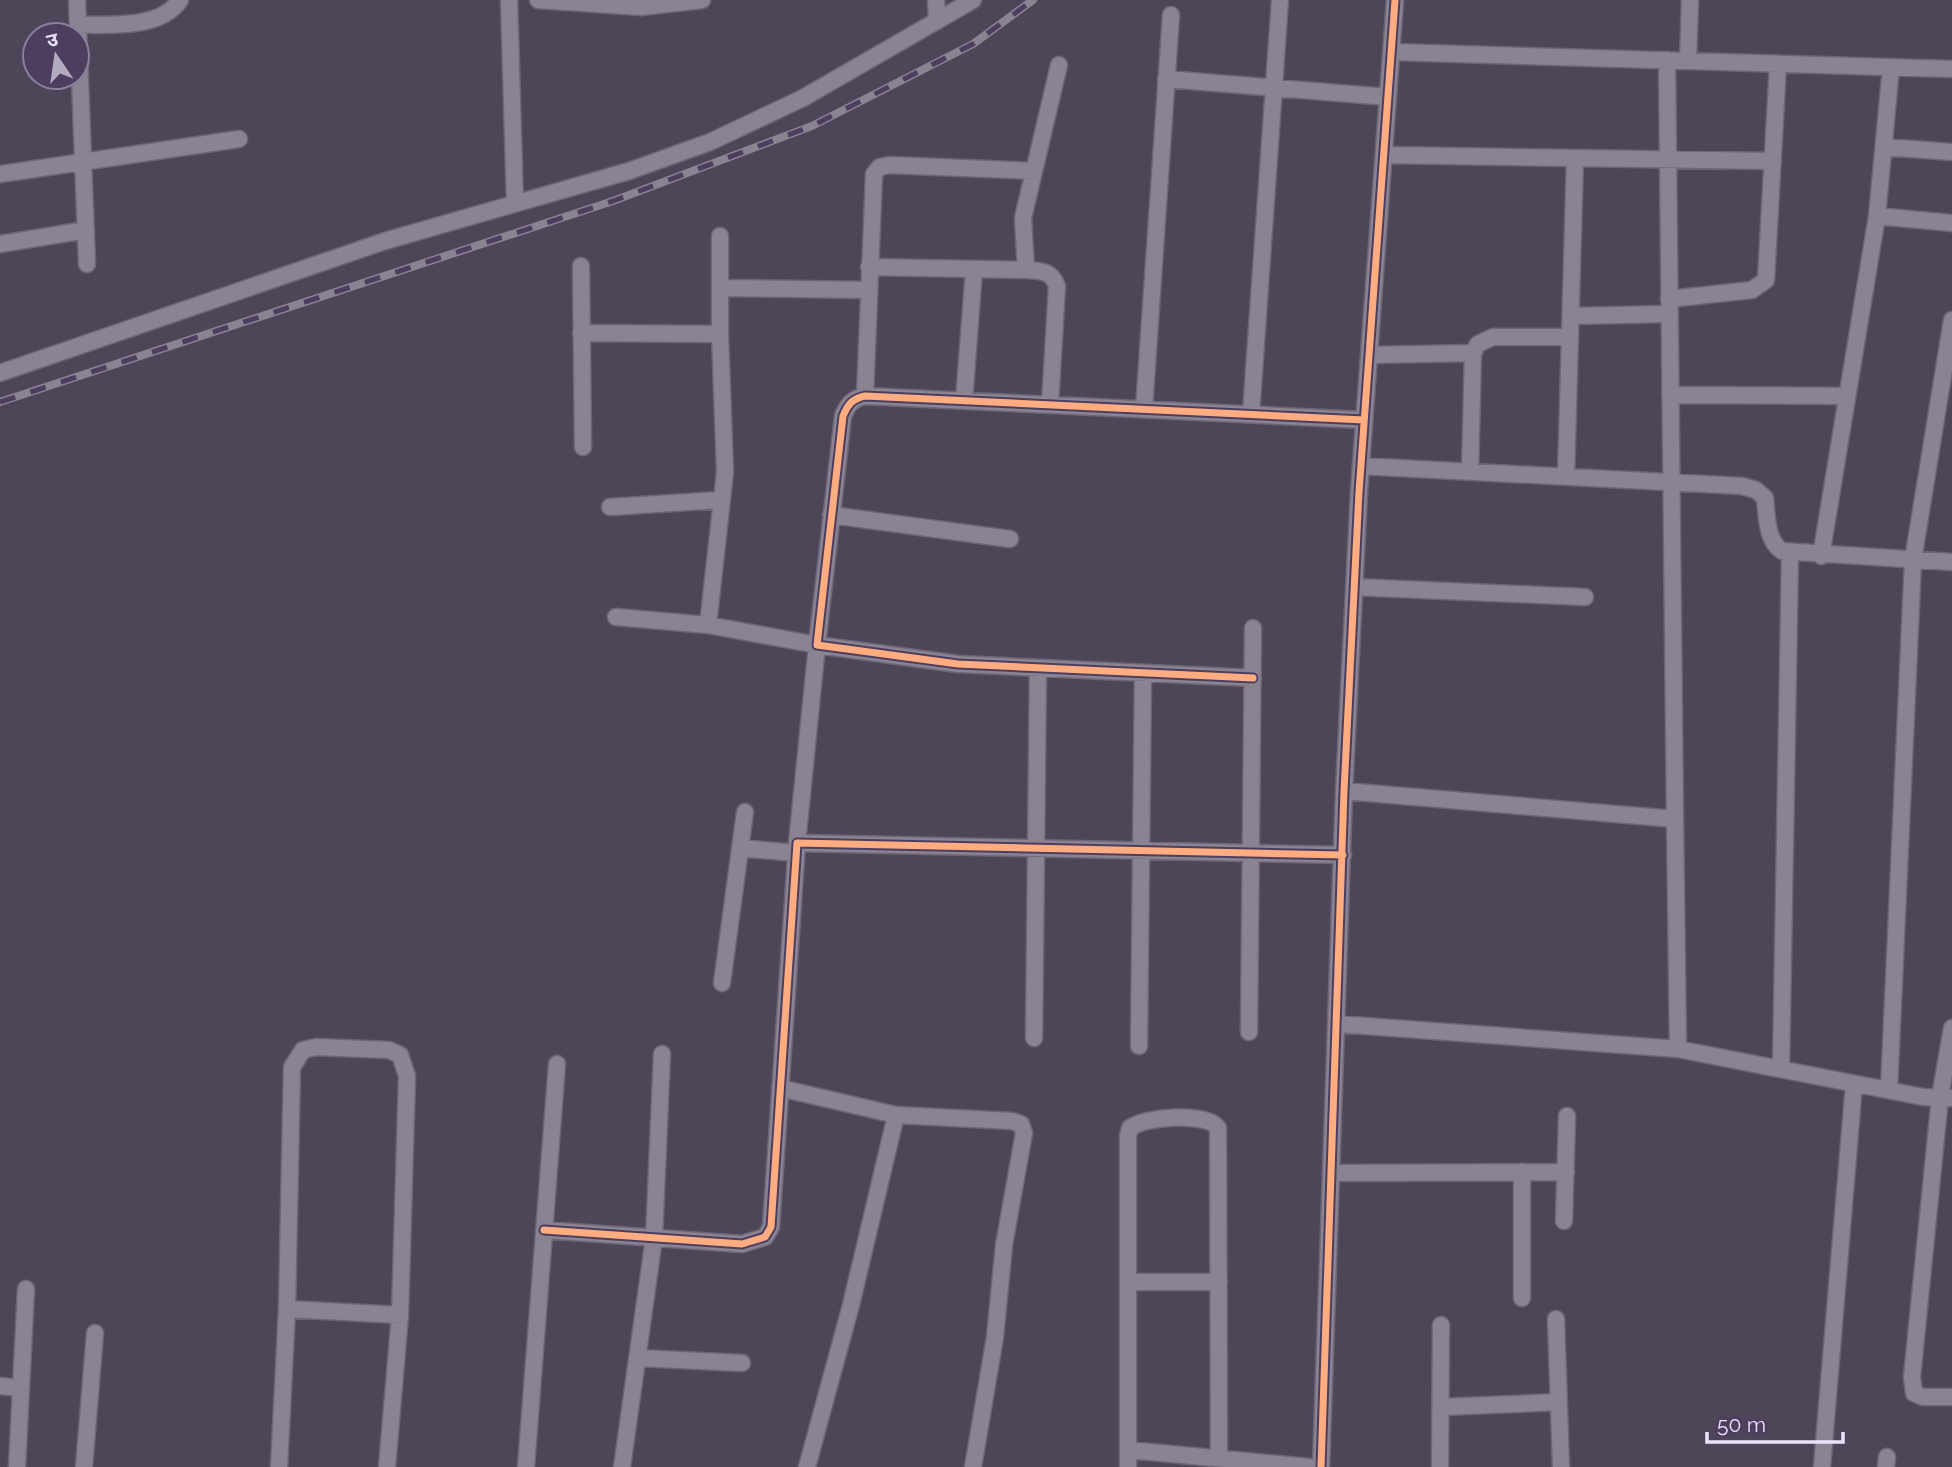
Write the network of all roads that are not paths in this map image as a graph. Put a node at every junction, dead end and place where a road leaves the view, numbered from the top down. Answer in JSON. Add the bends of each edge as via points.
{"nodes":[{"id":1,"x":77,"y":0,"type":"edge"},
{"id":2,"x":180,"y":0,"type":"edge"},
{"id":3,"x":509,"y":0,"type":"edge"},
{"id":4,"x":538,"y":0,"type":"edge"},
{"id":5,"x":702,"y":0,"type":"edge"},
{"id":6,"x":936,"y":0,"type":"edge"},
{"id":7,"x":973,"y":0,"type":"edge"},
{"id":8,"x":1280,"y":0,"type":"edge"},
{"id":9,"x":1395,"y":0,"type":"edge"},
{"id":10,"x":1690,"y":0,"type":"edge"},
{"id":11,"x":1171,"y":15,"type":"dead end"},
{"id":12,"x":78,"y":21,"type":"edge"},
{"id":13,"x":937,"y":21,"type":"junction"},
{"id":14,"x":91,"y":25,"type":"edge"},
{"id":15,"x":1392,"y":52,"type":"junction"},
{"id":16,"x":1667,"y":60,"type":"junction"},
{"id":17,"x":1688,"y":61,"type":"junction"},
{"id":18,"x":1778,"y":64,"type":"junction"},
{"id":19,"x":1059,"y":65,"type":"dead end"},
{"id":20,"x":1891,"y":67,"type":"junction"},
{"id":21,"x":1952,"y":69,"type":"edge"},
{"id":22,"x":1167,"y":79,"type":"junction"},
{"id":23,"x":1274,"y":88,"type":"junction"},
{"id":24,"x":80,"y":91,"type":"edge"},
{"id":25,"x":1388,"y":97,"type":"junction"},
{"id":26,"x":239,"y":139,"type":"dead end"},
{"id":27,"x":1884,"y":147,"type":"junction"},
{"id":28,"x":1952,"y":152,"type":"edge"},
{"id":29,"x":1384,"y":155,"type":"junction"},
{"id":30,"x":1575,"y":158,"type":"junction"},
{"id":31,"x":1668,"y":159,"type":"junction"},
{"id":32,"x":1773,"y":161,"type":"junction"},
{"id":33,"x":83,"y":162,"type":"junction"},
{"id":34,"x":1034,"y":171,"type":"junction"},
{"id":35,"x":0,"y":174,"type":"edge"},
{"id":36,"x":515,"y":204,"type":"junction"},
{"id":37,"x":1877,"y":216,"type":"junction"},
{"id":38,"x":1952,"y":223,"type":"edge"},
{"id":39,"x":86,"y":230,"type":"junction"},
{"id":40,"x":720,"y":236,"type":"dead end"},
{"id":41,"x":0,"y":244,"type":"edge"},
{"id":42,"x":87,"y":264,"type":"dead end"},
{"id":43,"x":580,"y":266,"type":"dead end"},
{"id":44,"x":869,"y":267,"type":"junction"},
{"id":45,"x":974,"y":269,"type":"junction"},
{"id":46,"x":1026,"y":270,"type":"junction"},
{"id":47,"x":720,"y":288,"type":"junction"},
{"id":48,"x":869,"y":290,"type":"junction"},
{"id":49,"x":1669,"y":307,"type":"junction"},
{"id":50,"x":1571,"y":316,"type":"junction"},
{"id":51,"x":1952,"y":320,"type":"edge"},
{"id":52,"x":581,"y":333,"type":"junction"},
{"id":53,"x":720,"y":334,"type":"junction"},
{"id":54,"x":1570,"y":337,"type":"junction"},
{"id":55,"x":1473,"y":353,"type":"junction"},
{"id":56,"x":1369,"y":355,"type":"junction"},
{"id":57,"x":0,"y":373,"type":"edge"},
{"id":58,"x":1670,"y":395,"type":"junction"},
{"id":59,"x":865,"y":396,"type":"junction"},
{"id":60,"x":1847,"y":396,"type":"junction"},
{"id":61,"x":964,"y":401,"type":"junction"},
{"id":62,"x":1050,"y":405,"type":"junction"},
{"id":63,"x":1143,"y":409,"type":"junction"},
{"id":64,"x":1251,"y":414,"type":"junction"},
{"id":65,"x":1364,"y":420,"type":"junction"},
{"id":66,"x":583,"y":447,"type":"dead end"},
{"id":67,"x":1361,"y":466,"type":"junction"},
{"id":68,"x":1470,"y":471,"type":"junction"},
{"id":69,"x":1566,"y":477,"type":"junction"},
{"id":70,"x":1671,"y":482,"type":"junction"},
{"id":71,"x":720,"y":500,"type":"junction"},
{"id":72,"x":610,"y":507,"type":"dead end"},
{"id":73,"x":831,"y":515,"type":"junction"},
{"id":74,"x":1010,"y":539,"type":"dead end"},
{"id":75,"x":1790,"y":554,"type":"junction"},
{"id":76,"x":1821,"y":556,"type":"junction"},
{"id":77,"x":1913,"y":560,"type":"junction"},
{"id":78,"x":1952,"y":562,"type":"edge"},
{"id":79,"x":1354,"y":587,"type":"junction"},
{"id":80,"x":1585,"y":597,"type":"dead end"},
{"id":81,"x":616,"y":617,"type":"dead end"},
{"id":82,"x":708,"y":625,"type":"junction"},
{"id":83,"x":1253,"y":628,"type":"dead end"},
{"id":84,"x":817,"y":645,"type":"junction"},
{"id":85,"x":1038,"y":668,"type":"junction"},
{"id":86,"x":1143,"y":673,"type":"junction"},
{"id":87,"x":1253,"y":678,"type":"junction"},
{"id":88,"x":1344,"y":791,"type":"junction"},
{"id":89,"x":745,"y":812,"type":"dead end"},
{"id":90,"x":1675,"y":819,"type":"junction"},
{"id":91,"x":740,"y":848,"type":"junction"},
{"id":92,"x":796,"y":848,"type":"junction"},
{"id":93,"x":1036,"y":848,"type":"junction"},
{"id":94,"x":1142,"y":851,"type":"junction"},
{"id":95,"x":1251,"y":853,"type":"junction"},
{"id":96,"x":1343,"y":855,"type":"junction"},
{"id":97,"x":722,"y":983,"type":"dead end"},
{"id":98,"x":1338,"y":1024,"type":"junction"},
{"id":99,"x":1952,"y":1028,"type":"edge"},
{"id":100,"x":1249,"y":1032,"type":"dead end"},
{"id":101,"x":1034,"y":1038,"type":"dead end"},
{"id":102,"x":1139,"y":1046,"type":"dead end"},
{"id":103,"x":1678,"y":1049,"type":"junction"},
{"id":104,"x":662,"y":1054,"type":"dead end"},
{"id":105,"x":557,"y":1064,"type":"dead end"},
{"id":106,"x":1781,"y":1069,"type":"junction"},
{"id":107,"x":1854,"y":1084,"type":"junction"},
{"id":108,"x":780,"y":1088,"type":"junction"},
{"id":109,"x":1889,"y":1090,"type":"junction"},
{"id":110,"x":1946,"y":1097,"type":"edge"},
{"id":111,"x":896,"y":1115,"type":"junction"},
{"id":112,"x":1567,"y":1116,"type":"dead end"},
{"id":113,"x":1522,"y":1172,"type":"junction"},
{"id":114,"x":1566,"y":1172,"type":"junction"},
{"id":115,"x":1332,"y":1173,"type":"junction"},
{"id":116,"x":1564,"y":1221,"type":"dead end"},
{"id":117,"x":544,"y":1230,"type":"junction"},
{"id":118,"x":654,"y":1238,"type":"junction"},
{"id":119,"x":1128,"y":1282,"type":"junction"},
{"id":120,"x":1219,"y":1282,"type":"junction"},
{"id":121,"x":26,"y":1289,"type":"dead end"},
{"id":122,"x":1522,"y":1298,"type":"dead end"},
{"id":123,"x":287,"y":1309,"type":"junction"},
{"id":124,"x":400,"y":1315,"type":"junction"},
{"id":125,"x":1556,"y":1319,"type":"dead end"},
{"id":126,"x":1441,"y":1325,"type":"dead end"},
{"id":127,"x":94,"y":1333,"type":"dead end"},
{"id":128,"x":638,"y":1358,"type":"junction"},
{"id":129,"x":742,"y":1363,"type":"dead end"},
{"id":130,"x":0,"y":1386,"type":"edge"},
{"id":131,"x":21,"y":1388,"type":"junction"},
{"id":132,"x":1952,"y":1397,"type":"edge"},
{"id":133,"x":1559,"y":1402,"type":"junction"},
{"id":134,"x":1441,"y":1407,"type":"junction"},
{"id":135,"x":1129,"y":1450,"type":"junction"},
{"id":136,"x":1219,"y":1458,"type":"junction"},
{"id":137,"x":1194,"y":1461,"type":"edge"},
{"id":138,"x":17,"y":1467,"type":"edge"},
{"id":139,"x":84,"y":1467,"type":"edge"},
{"id":140,"x":279,"y":1467,"type":"edge"},
{"id":141,"x":387,"y":1467,"type":"edge"},
{"id":142,"x":526,"y":1467,"type":"edge"},
{"id":143,"x":622,"y":1467,"type":"edge"},
{"id":144,"x":807,"y":1467,"type":"edge"},
{"id":145,"x":973,"y":1467,"type":"edge"},
{"id":146,"x":1128,"y":1467,"type":"edge"},
{"id":147,"x":1309,"y":1467,"type":"edge"},
{"id":148,"x":1321,"y":1467,"type":"edge"},
{"id":149,"x":1440,"y":1467,"type":"edge"},
{"id":150,"x":1561,"y":1467,"type":"edge"},
{"id":151,"x":1822,"y":1467,"type":"edge"}],
"edges":[{"from":1,"to":12,"type":"street"},
{"from":2,"to":14,"type":"street","via":[[163,15],[141,23]]},
{"from":3,"to":36,"type":"street"},
{"from":4,"to":5,"type":"street","via":[[631,7]]},
{"from":6,"to":13,"type":"street"},
{"from":7,"to":13,"type":"street"},
{"from":8,"to":23,"type":"street"},
{"from":9,"to":15,"type":"street"},
{"from":10,"to":17,"type":"street"},
{"from":11,"to":22,"type":"street"},
{"from":13,"to":36,"type":"street","via":[[803,98],[710,142]]},
{"from":15,"to":16,"type":"street"},
{"from":15,"to":25,"type":"street"},
{"from":16,"to":17,"type":"street"},
{"from":16,"to":31,"type":"street"},
{"from":17,"to":18,"type":"street"},
{"from":18,"to":20,"type":"street"},
{"from":18,"to":32,"type":"street"},
{"from":19,"to":34,"type":"street"},
{"from":20,"to":21,"type":"street"},
{"from":20,"to":27,"type":"street"},
{"from":22,"to":23,"type":"street"},
{"from":22,"to":63,"type":"street"},
{"from":23,"to":25,"type":"street"},
{"from":23,"to":64,"type":"street"},
{"from":24,"to":33,"type":"street"},
{"from":25,"to":29,"type":"street"},
{"from":26,"to":33,"type":"street"},
{"from":27,"to":28,"type":"street"},
{"from":27,"to":37,"type":"street"},
{"from":29,"to":30,"type":"street"},
{"from":29,"to":56,"type":"street"},
{"from":30,"to":31,"type":"street"},
{"from":30,"to":50,"type":"street"},
{"from":31,"to":32,"type":"street"},
{"from":31,"to":49,"type":"street"},
{"from":32,"to":49,"type":"street","via":[[1766,280],[1752,290]]},
{"from":33,"to":35,"type":"street"},
{"from":33,"to":39,"type":"street"},
{"from":34,"to":44,"type":"street","via":[[880,167],[871,183]]},
{"from":34,"to":46,"type":"street","via":[[1022,235]]},
{"from":36,"to":57,"type":"street","via":[[385,241]]},
{"from":37,"to":38,"type":"street"},
{"from":37,"to":60,"type":"street"},
{"from":39,"to":41,"type":"street"},
{"from":39,"to":42,"type":"street"},
{"from":40,"to":47,"type":"street"},
{"from":43,"to":52,"type":"street"},
{"from":44,"to":45,"type":"street"},
{"from":44,"to":48,"type":"street"},
{"from":45,"to":46,"type":"street"},
{"from":45,"to":61,"type":"street"},
{"from":46,"to":62,"type":"street","via":[[1045,271],[1057,286]]},
{"from":47,"to":48,"type":"street"},
{"from":47,"to":53,"type":"street"},
{"from":48,"to":59,"type":"street"},
{"from":49,"to":50,"type":"street"},
{"from":49,"to":58,"type":"street"},
{"from":50,"to":54,"type":"street"},
{"from":51,"to":77,"type":"street"},
{"from":52,"to":53,"type":"street"},
{"from":52,"to":66,"type":"street"},
{"from":53,"to":71,"type":"street","via":[[725,444]]},
{"from":54,"to":55,"type":"street","via":[[1493,337],[1478,344]]},
{"from":54,"to":69,"type":"street"},
{"from":55,"to":56,"type":"street"},
{"from":55,"to":68,"type":"street"},
{"from":56,"to":65,"type":"street"},
{"from":58,"to":60,"type":"street"},
{"from":58,"to":70,"type":"street"},
{"from":59,"to":61,"type":"street"},
{"from":59,"to":73,"type":"street","via":[[847,406],[843,416]]},
{"from":60,"to":76,"type":"street"},
{"from":61,"to":62,"type":"street"},
{"from":62,"to":63,"type":"street"},
{"from":63,"to":64,"type":"street"},
{"from":64,"to":65,"type":"street"},
{"from":65,"to":67,"type":"street"},
{"from":67,"to":68,"type":"street"},
{"from":67,"to":79,"type":"street"},
{"from":68,"to":69,"type":"street"},
{"from":69,"to":70,"type":"street"},
{"from":70,"to":75,"type":"street","via":[[1756,490],[1765,498],[1774,546]]},
{"from":70,"to":90,"type":"street"},
{"from":71,"to":72,"type":"street"},
{"from":71,"to":82,"type":"street"},
{"from":73,"to":74,"type":"street"},
{"from":73,"to":84,"type":"street"},
{"from":75,"to":76,"type":"street"},
{"from":75,"to":106,"type":"street"},
{"from":76,"to":77,"type":"street"},
{"from":77,"to":78,"type":"street"},
{"from":77,"to":109,"type":"street"},
{"from":79,"to":80,"type":"street"},
{"from":79,"to":88,"type":"street"},
{"from":81,"to":82,"type":"street"},
{"from":82,"to":84,"type":"street"},
{"from":83,"to":87,"type":"street"},
{"from":84,"to":85,"type":"street","via":[[958,664]]},
{"from":84,"to":92,"type":"street"},
{"from":85,"to":86,"type":"street"},
{"from":85,"to":93,"type":"street"},
{"from":86,"to":87,"type":"street"},
{"from":86,"to":94,"type":"street"},
{"from":87,"to":95,"type":"street"},
{"from":88,"to":90,"type":"street"},
{"from":88,"to":96,"type":"street"},
{"from":89,"to":91,"type":"street"},
{"from":90,"to":103,"type":"street"},
{"from":91,"to":92,"type":"street"},
{"from":91,"to":97,"type":"street"},
{"from":92,"to":93,"type":"street"},
{"from":92,"to":108,"type":"street"},
{"from":93,"to":94,"type":"street"},
{"from":93,"to":101,"type":"street"},
{"from":94,"to":95,"type":"street"},
{"from":94,"to":102,"type":"street"},
{"from":95,"to":96,"type":"street"},
{"from":95,"to":100,"type":"street"},
{"from":96,"to":98,"type":"street"},
{"from":98,"to":103,"type":"street"},
{"from":98,"to":115,"type":"street"},
{"from":99,"to":110,"type":"street"},
{"from":103,"to":106,"type":"street"},
{"from":104,"to":118,"type":"street"},
{"from":105,"to":117,"type":"street"},
{"from":106,"to":107,"type":"street"},
{"from":107,"to":109,"type":"street"},
{"from":107,"to":151,"type":"street"},
{"from":108,"to":111,"type":"street"},
{"from":108,"to":118,"type":"street","via":[[771,1227],[765,1237],[742,1244]]},
{"from":109,"to":110,"type":"street"},
{"from":110,"to":132,"type":"street","via":[[1912,1377],[1914,1393]]},
{"from":111,"to":144,"type":"street"},
{"from":111,"to":145,"type":"street","via":[[1012,1121],[1021,1124],[1024,1133]]},
{"from":112,"to":114,"type":"street"},
{"from":113,"to":114,"type":"street"},
{"from":113,"to":115,"type":"street"},
{"from":113,"to":122,"type":"street"},
{"from":114,"to":116,"type":"street"},
{"from":115,"to":148,"type":"street"},
{"from":117,"to":118,"type":"street"},
{"from":117,"to":142,"type":"street"},
{"from":118,"to":128,"type":"street"},
{"from":119,"to":120,"type":"street"},
{"from":119,"to":120,"type":"street","via":[[1130,1128],[1147,1119],[1203,1119],[1218,1128]]},
{"from":119,"to":135,"type":"street"},
{"from":120,"to":136,"type":"street"},
{"from":121,"to":131,"type":"street"},
{"from":123,"to":124,"type":"street"},
{"from":123,"to":124,"type":"street","via":[[292,1067],[303,1050],[316,1047],[389,1050],[400,1055],[407,1076]]},
{"from":123,"to":140,"type":"street"},
{"from":124,"to":141,"type":"street"},
{"from":125,"to":133,"type":"street"},
{"from":126,"to":134,"type":"street"},
{"from":127,"to":139,"type":"street"},
{"from":128,"to":129,"type":"street"},
{"from":128,"to":143,"type":"street"},
{"from":130,"to":131,"type":"street"},
{"from":131,"to":138,"type":"street"},
{"from":133,"to":134,"type":"street"},
{"from":133,"to":150,"type":"street"},
{"from":134,"to":149,"type":"street"},
{"from":135,"to":137,"type":"street"},
{"from":135,"to":146,"type":"street"},
{"from":136,"to":137,"type":"street"},
{"from":136,"to":147,"type":"street"}]}
